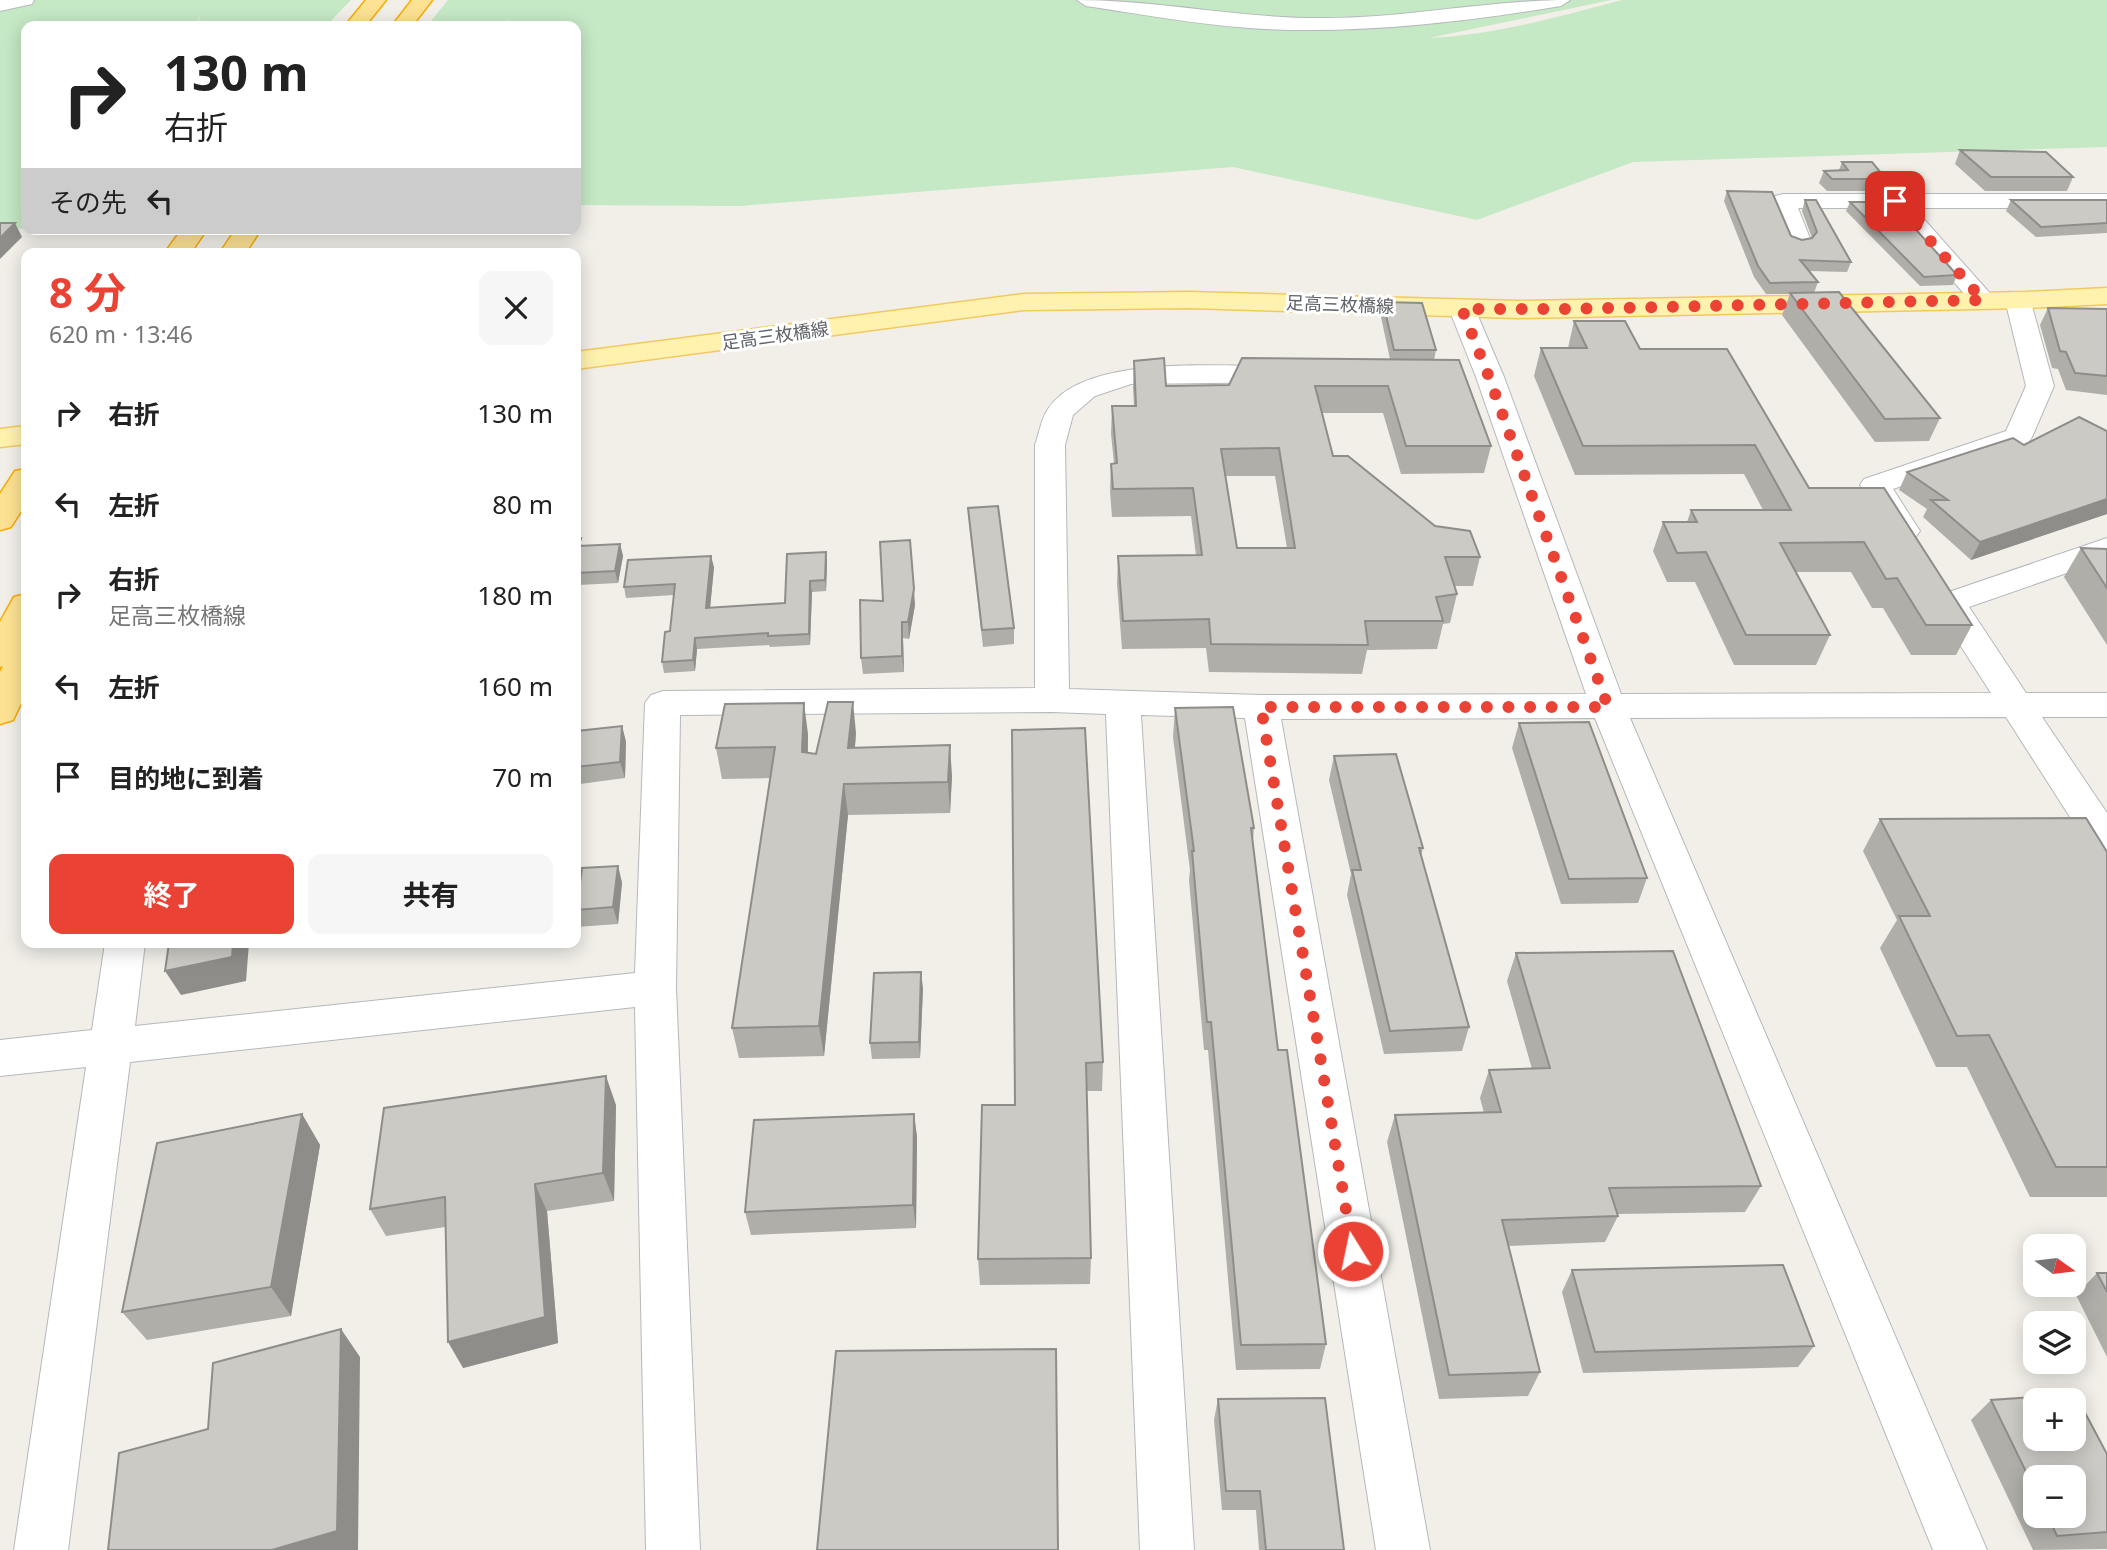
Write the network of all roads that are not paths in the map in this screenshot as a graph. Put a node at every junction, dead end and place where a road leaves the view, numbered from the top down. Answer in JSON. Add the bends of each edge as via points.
{"nodes":[{"id":1,"x":25,"y":0,"type":"edge"},
{"id":2,"x":376,"y":0,"type":"edge"},
{"id":3,"x":422,"y":0,"type":"edge"},
{"id":4,"x":1086,"y":0,"type":"edge"},
{"id":5,"x":1562,"y":0,"type":"edge"},
{"id":6,"x":0,"y":5,"type":"edge"},
{"id":7,"x":359,"y":21,"type":"edge"},
{"id":8,"x":406,"y":21,"type":"edge"},
{"id":9,"x":1895,"y":201,"type":"junction"},
{"id":10,"x":2107,"y":201,"type":"edge"},
{"id":11,"x":1799,"y":241,"type":"edge"},
{"id":12,"x":2107,"y":296,"type":"edge"},
{"id":13,"x":1983,"y":300,"type":"junction"},
{"id":14,"x":2013,"y":300,"type":"junction"},
{"id":15,"x":1462,"y":309,"type":"junction"},
{"id":16,"x":581,"y":360,"type":"edge"},
{"id":17,"x":1308,"y":374,"type":"edge"},
{"id":18,"x":21,"y":436,"type":"edge"},
{"id":19,"x":0,"y":438,"type":"edge"},
{"id":20,"x":21,"y":486,"type":"edge"},
{"id":21,"x":0,"y":520,"type":"edge"},
{"id":22,"x":2107,"y":548,"type":"edge"},
{"id":23,"x":1935,"y":579,"type":"junction"},
{"id":24,"x":21,"y":615,"type":"edge"},
{"id":25,"x":0,"y":655,"type":"edge"},
{"id":26,"x":21,"y":665,"type":"edge"},
{"id":27,"x":1052,"y":700,"type":"junction"},
{"id":28,"x":1123,"y":702,"type":"junction"},
{"id":29,"x":2107,"y":705,"type":"edge"},
{"id":30,"x":2019,"y":706,"type":"junction"},
{"id":31,"x":1261,"y":707,"type":"junction"},
{"id":32,"x":1608,"y":707,"type":"junction"},
{"id":33,"x":0,"y":711,"type":"edge"},
{"id":34,"x":2107,"y":843,"type":"edge"},
{"id":35,"x":124,"y":948,"type":"edge"},
{"id":36,"x":655,"y":988,"type":"junction"},
{"id":37,"x":112,"y":1044,"type":"junction"},
{"id":38,"x":0,"y":1058,"type":"edge"},
{"id":39,"x":41,"y":1550,"type":"edge"},
{"id":40,"x":673,"y":1550,"type":"edge"},
{"id":41,"x":1167,"y":1550,"type":"edge"},
{"id":42,"x":1403,"y":1550,"type":"edge"},
{"id":43,"x":1960,"y":1550,"type":"edge"}],
"edges":[{"from":1,"to":6,"type":"street"},
{"from":2,"to":7,"type":"highway"},
{"from":3,"to":8,"type":"highway"},
{"from":4,"to":5,"type":"street","via":[[1235,20],[1315,24],[1442,18]]},
{"from":9,"to":10,"type":"street"},
{"from":9,"to":11,"type":"street","via":[[1783,201]]},
{"from":9,"to":13,"type":"street"},
{"from":12,"to":14,"type":"main road","name":"足高三枚橋線"},
{"from":13,"to":14,"type":"main road","name":"足高三枚橋線"},
{"from":13,"to":15,"type":"main road","name":"足高三枚橋線"},
{"from":14,"to":23,"type":"street","via":[[2019,306],[2040,386],[2018,437],[1875,485]]},
{"from":15,"to":16,"type":"main road","name":"足高三枚橋線","via":[[1159,298],[1024,302]]},
{"from":15,"to":32,"type":"street","via":[[1476,377]]},
{"from":17,"to":27,"type":"street","via":[[1129,376],[1086,390],[1060,412],[1050,445]]},
{"from":18,"to":19,"type":"main road"},
{"from":20,"to":21,"type":"highway"},
{"from":22,"to":23,"type":"street"},
{"from":23,"to":30,"type":"street"},
{"from":24,"to":25,"type":"highway"},
{"from":26,"to":33,"type":"highway"},
{"from":27,"to":28,"type":"street"},
{"from":27,"to":36,"type":"street","via":[[663,703]]},
{"from":28,"to":31,"type":"street"},
{"from":28,"to":41,"type":"street"},
{"from":29,"to":30,"type":"street"},
{"from":30,"to":32,"type":"street"},
{"from":30,"to":34,"type":"street"},
{"from":31,"to":32,"type":"street"},
{"from":31,"to":42,"type":"street"},
{"from":32,"to":43,"type":"street"},
{"from":35,"to":37,"type":"street"},
{"from":36,"to":37,"type":"street"},
{"from":36,"to":40,"type":"street"},
{"from":37,"to":38,"type":"street"},
{"from":37,"to":39,"type":"street"}]}
